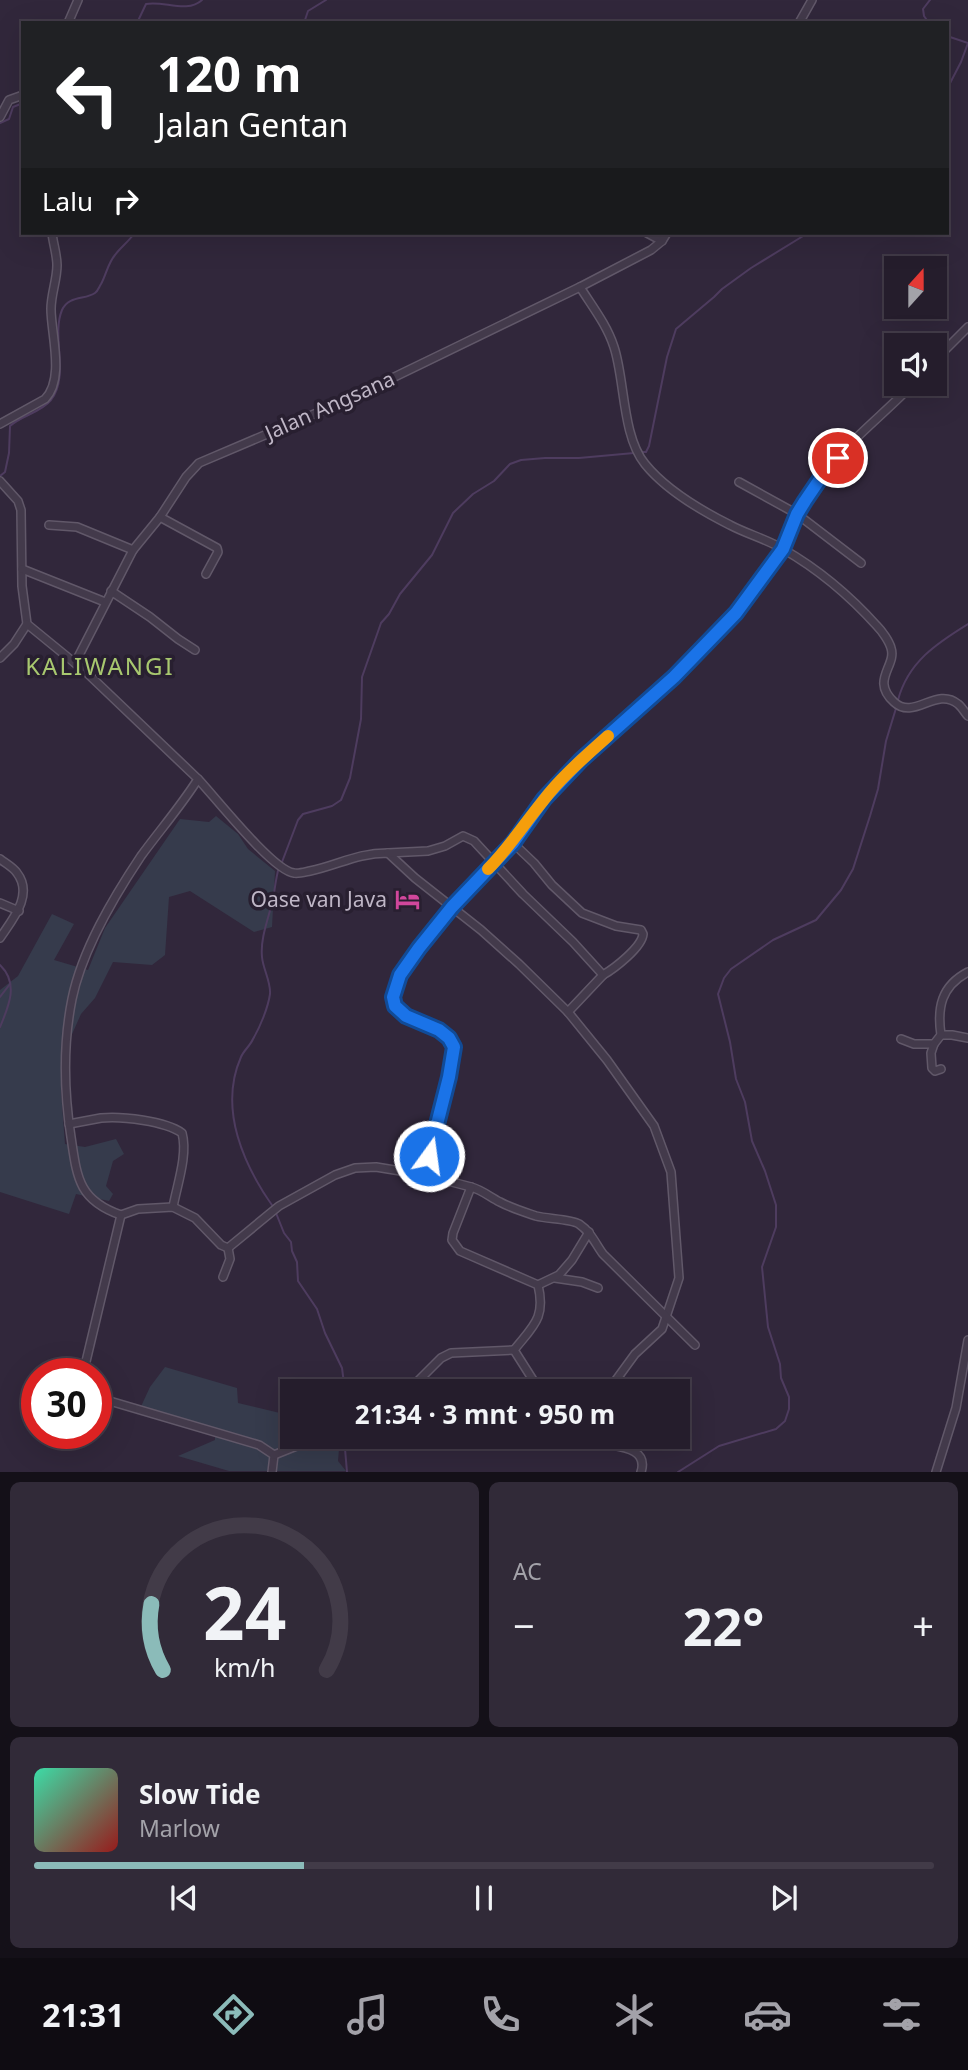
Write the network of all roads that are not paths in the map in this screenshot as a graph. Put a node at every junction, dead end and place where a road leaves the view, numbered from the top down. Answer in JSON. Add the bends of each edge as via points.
{"nodes":[{"id":1,"x":78,"y":0,"type":"edge"},
{"id":2,"x":813,"y":0,"type":"edge"},
{"id":3,"x":69,"y":21,"type":"edge"},
{"id":4,"x":800,"y":21,"type":"edge"},
{"id":5,"x":21,"y":96,"type":"edge"},
{"id":6,"x":0,"y":117,"type":"edge"},
{"id":7,"x":52,"y":235,"type":"edge"},
{"id":8,"x":651,"y":235,"type":"edge"},
{"id":9,"x":666,"y":235,"type":"edge"},
{"id":10,"x":662,"y":241,"type":"junction"},
{"id":11,"x":580,"y":287,"type":"junction"},
{"id":12,"x":968,"y":327,"type":"edge"},
{"id":13,"x":947,"y":348,"type":"edge"},
{"id":14,"x":901,"y":396,"type":"edge"},
{"id":15,"x":0,"y":424,"type":"edge"},
{"id":16,"x":739,"y":482,"type":"dead end"},
{"id":17,"x":1,"y":483,"type":"edge"},
{"id":18,"x":797,"y":514,"type":"junction"},
{"id":19,"x":160,"y":517,"type":"junction"},
{"id":20,"x":48,"y":525,"type":"dead end"},
{"id":21,"x":783,"y":549,"type":"junction"},
{"id":22,"x":132,"y":550,"type":"junction"},
{"id":23,"x":861,"y":563,"type":"dead end"},
{"id":24,"x":22,"y":569,"type":"junction"},
{"id":25,"x":206,"y":574,"type":"dead end"},
{"id":26,"x":111,"y":592,"type":"junction"},
{"id":27,"x":105,"y":603,"type":"junction"},
{"id":28,"x":27,"y":624,"type":"junction"},
{"id":29,"x":195,"y":650,"type":"dead end"},
{"id":30,"x":0,"y":658,"type":"edge"},
{"id":31,"x":75,"y":663,"type":"junction"},
{"id":32,"x":968,"y":716,"type":"edge"},
{"id":33,"x":198,"y":779,"type":"junction"},
{"id":34,"x":513,"y":843,"type":"junction"},
{"id":35,"x":388,"y":853,"type":"junction"},
{"id":36,"x":0,"y":859,"type":"edge"},
{"id":37,"x":495,"y":862,"type":"junction"},
{"id":38,"x":0,"y":903,"type":"edge"},
{"id":39,"x":452,"y":907,"type":"junction"},
{"id":40,"x":19,"y":911,"type":"junction"},
{"id":41,"x":0,"y":938,"type":"edge"},
{"id":42,"x":968,"y":972,"type":"edge"},
{"id":43,"x":603,"y":975,"type":"junction"},
{"id":44,"x":568,"y":1012,"type":"junction"},
{"id":45,"x":941,"y":1035,"type":"junction"},
{"id":46,"x":968,"y":1038,"type":"edge"},
{"id":47,"x":901,"y":1039,"type":"dead end"},
{"id":48,"x":934,"y":1044,"type":"junction"},
{"id":49,"x":941,"y":1069,"type":"dead end"},
{"id":50,"x":69,"y":1124,"type":"junction"},
{"id":51,"x":425,"y":1175,"type":"junction"},
{"id":52,"x":471,"y":1187,"type":"junction"},
{"id":53,"x":173,"y":1207,"type":"junction"},
{"id":54,"x":121,"y":1215,"type":"junction"},
{"id":55,"x":589,"y":1233,"type":"junction"},
{"id":56,"x":228,"y":1248,"type":"junction"},
{"id":57,"x":223,"y":1278,"type":"dead end"},
{"id":58,"x":554,"y":1278,"type":"junction"},
{"id":59,"x":538,"y":1285,"type":"junction"},
{"id":60,"x":598,"y":1287,"type":"dead end"},
{"id":61,"x":667,"y":1318,"type":"junction"},
{"id":62,"x":968,"y":1340,"type":"edge"},
{"id":63,"x":695,"y":1345,"type":"dead end"},
{"id":64,"x":514,"y":1350,"type":"junction"},
{"id":65,"x":87,"y":1358,"type":"edge"},
{"id":66,"x":419,"y":1379,"type":"edge"},
{"id":67,"x":532,"y":1379,"type":"edge"},
{"id":68,"x":617,"y":1379,"type":"edge"},
{"id":69,"x":112,"y":1402,"type":"edge"},
{"id":70,"x":289,"y":1449,"type":"edge"},
{"id":71,"x":627,"y":1449,"type":"edge"},
{"id":72,"x":274,"y":1455,"type":"junction"},
{"id":73,"x":272,"y":1472,"type":"edge"},
{"id":74,"x":641,"y":1472,"type":"edge"},
{"id":75,"x":936,"y":1472,"type":"edge"}],
"edges":[{"from":1,"to":3,"type":"street"},
{"from":2,"to":4,"type":"street"},
{"from":5,"to":6,"type":"street","via":[[9,100]]},
{"from":7,"to":15,"type":"street","via":[[57,262],[51,305],[54,386],[45,399]]},
{"from":8,"to":10,"type":"street"},
{"from":9,"to":10,"type":"street","name":"Jalan Angsana"},
{"from":10,"to":11,"type":"street","name":"Jalan Angsana"},
{"from":11,"to":19,"type":"street","name":"Jalan Angsana","via":[[347,400],[199,463]]},
{"from":11,"to":21,"type":"street","via":[[614,346],[638,453],[660,480],[706,512]]},
{"from":12,"to":13,"type":"street"},
{"from":14,"to":18,"type":"street","via":[[824,473]]},
{"from":16,"to":18,"type":"street"},
{"from":17,"to":24,"type":"street","via":[[20,506]]},
{"from":18,"to":21,"type":"street"},
{"from":18,"to":23,"type":"street"},
{"from":19,"to":22,"type":"street","name":"Jalan Angsana"},
{"from":19,"to":25,"type":"street","via":[[217,548]]},
{"from":20,"to":22,"type":"street","via":[[77,527]]},
{"from":21,"to":32,"type":"street","via":[[814,569],[878,627],[892,655],[885,687],[899,705],[910,708],[946,698]]},
{"from":21,"to":34,"type":"street","via":[[736,613],[674,677],[581,760],[544,799]]},
{"from":22,"to":26,"type":"street","name":"Jalan Angsana"},
{"from":24,"to":27,"type":"street"},
{"from":24,"to":28,"type":"street"},
{"from":26,"to":27,"type":"street","name":"Jalan Angsana"},
{"from":26,"to":29,"type":"street"},
{"from":27,"to":31,"type":"street","name":"Jalan Angsana"},
{"from":28,"to":30,"type":"street"},
{"from":28,"to":31,"type":"street"},
{"from":31,"to":33,"type":"street"},
{"from":33,"to":35,"type":"street","via":[[247,835],[294,874],[359,855]]},
{"from":33,"to":50,"type":"street","via":[[141,858],[94,936],[81,968],[72,999],[66,1059]]},
{"from":34,"to":37,"type":"street"},
{"from":34,"to":43,"type":"street","via":[[582,913],[643,934],[642,942]]},
{"from":35,"to":37,"type":"street","via":[[428,851],[463,836]]},
{"from":35,"to":39,"type":"street"},
{"from":36,"to":40,"type":"street","via":[[17,873],[22,884]]},
{"from":37,"to":39,"type":"street"},
{"from":37,"to":43,"type":"street"},
{"from":38,"to":40,"type":"street"},
{"from":39,"to":44,"type":"street"},
{"from":39,"to":51,"type":"street","via":[[400,975],[393,997],[406,1016],[439,1030],[454,1047]]},
{"from":40,"to":41,"type":"street"},
{"from":42,"to":45,"type":"street","via":[[952,984],[939,1007]]},
{"from":43,"to":44,"type":"street"},
{"from":44,"to":61,"type":"street","via":[[645,1110],[671,1172],[679,1278]]},
{"from":45,"to":46,"type":"street"},
{"from":45,"to":48,"type":"street"},
{"from":47,"to":48,"type":"street"},
{"from":48,"to":49,"type":"street","via":[[932,1068]]},
{"from":50,"to":53,"type":"street","via":[[126,1119],[170,1126],[182,1133]]},
{"from":50,"to":54,"type":"street","via":[[76,1173],[87,1196]]},
{"from":51,"to":52,"type":"street"},
{"from":51,"to":56,"type":"street","via":[[392,1168],[355,1168],[335,1175],[279,1206]]},
{"from":52,"to":55,"type":"street","via":[[538,1216],[572,1221]]},
{"from":52,"to":59,"type":"street","via":[[453,1233],[454,1245]]},
{"from":53,"to":54,"type":"street"},
{"from":53,"to":56,"type":"street","via":[[195,1218]]},
{"from":54,"to":65,"type":"street"},
{"from":55,"to":58,"type":"street"},
{"from":55,"to":61,"type":"street","via":[[603,1254]]},
{"from":56,"to":57,"type":"street","via":[[230,1259]]},
{"from":58,"to":59,"type":"street"},
{"from":58,"to":60,"type":"street"},
{"from":59,"to":64,"type":"street","via":[[541,1307]]},
{"from":61,"to":63,"type":"street"},
{"from":61,"to":68,"type":"street"},
{"from":62,"to":75,"type":"street","via":[[956,1408]]},
{"from":64,"to":66,"type":"street","via":[[451,1353]]},
{"from":64,"to":67,"type":"street"},
{"from":69,"to":72,"type":"street","via":[[258,1445]]},
{"from":70,"to":72,"type":"street"},
{"from":71,"to":74,"type":"street","via":[[642,1459]]},
{"from":72,"to":73,"type":"street"}]}
